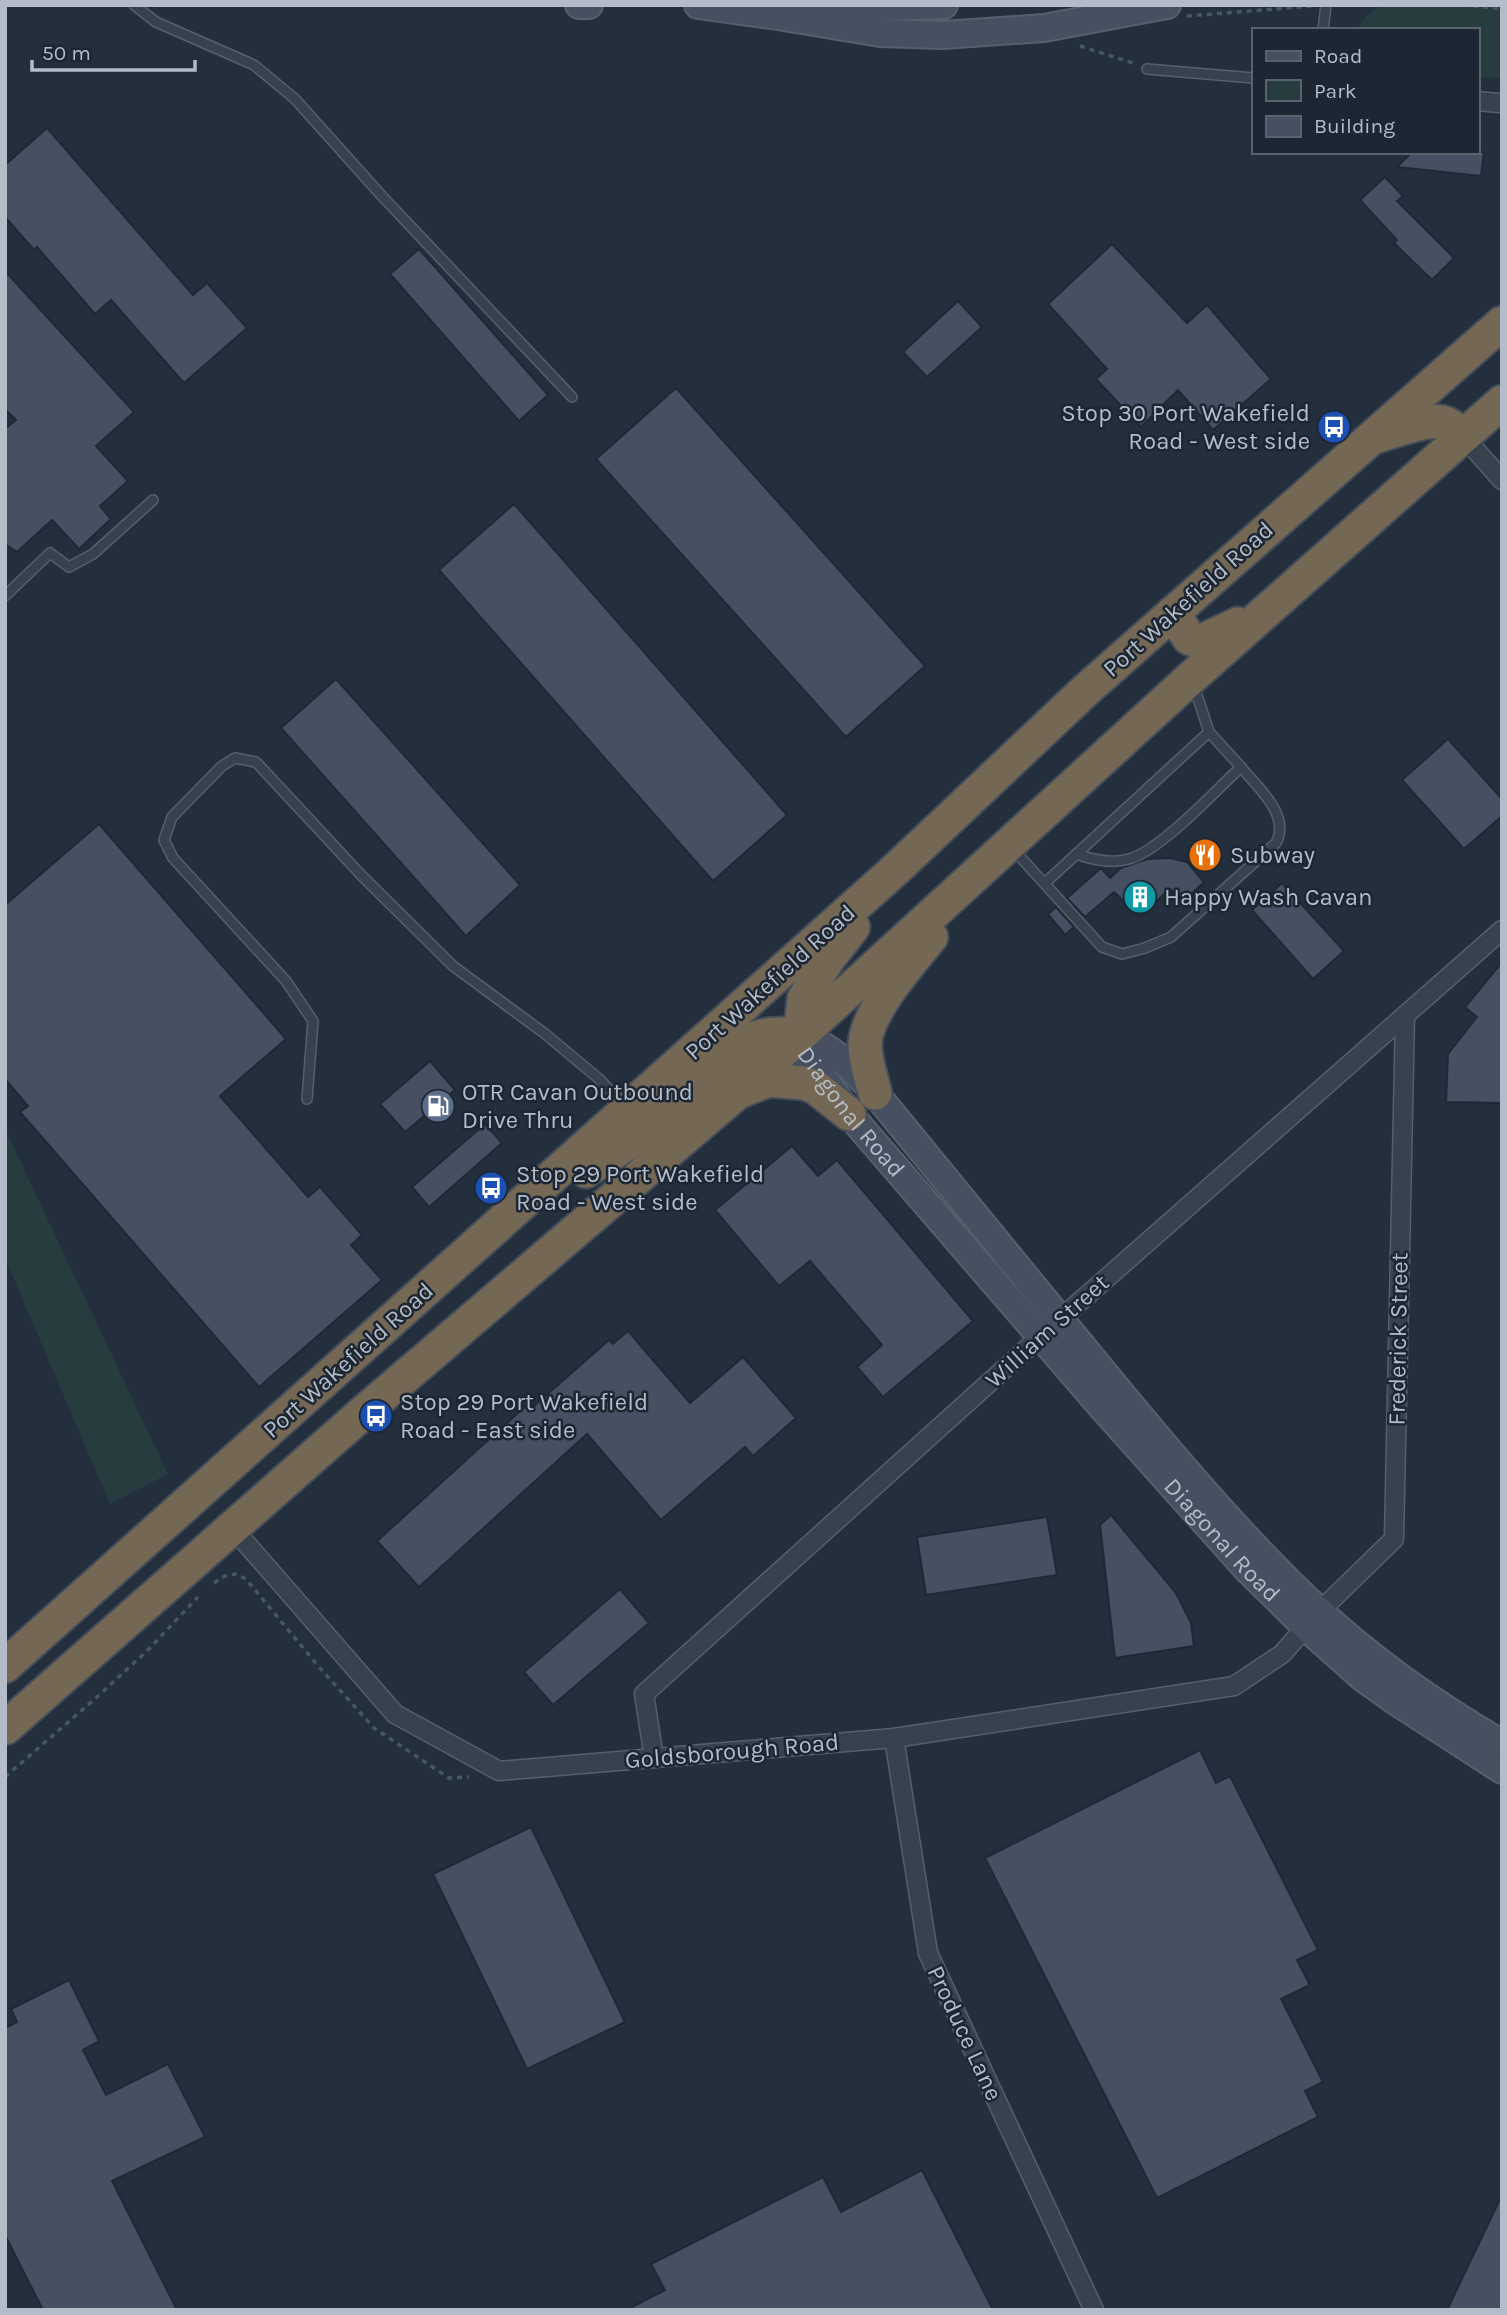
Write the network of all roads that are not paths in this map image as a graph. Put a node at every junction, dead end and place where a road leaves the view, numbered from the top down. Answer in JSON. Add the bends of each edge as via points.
{"nodes":[{"id":1,"x":134,"y":5,"type":"edge"},
{"id":2,"x":579,"y":5,"type":"edge"},
{"id":3,"x":589,"y":5,"type":"edge"},
{"id":4,"x":698,"y":5,"type":"edge"},
{"id":5,"x":944,"y":5,"type":"edge"},
{"id":6,"x":1167,"y":5,"type":"edge"},
{"id":7,"x":1326,"y":5,"type":"edge"},
{"id":8,"x":778,"y":16,"type":"junction"},
{"id":9,"x":1323,"y":28,"type":"edge"},
{"id":10,"x":1147,"y":69,"type":"road end"},
{"id":11,"x":1252,"y":78,"type":"edge"},
{"id":12,"x":1479,"y":101,"type":"edge"},
{"id":13,"x":1499,"y":103,"type":"dead end"},
{"id":14,"x":1502,"y":323,"type":"edge"},
{"id":15,"x":572,"y":397,"type":"dead end"},
{"id":16,"x":1502,"y":402,"type":"edge"},
{"id":17,"x":1463,"y":436,"type":"junction"},
{"id":18,"x":1369,"y":438,"type":"junction"},
{"id":19,"x":1502,"y":481,"type":"edge"},
{"id":20,"x":153,"y":500,"type":"dead end"},
{"id":21,"x":5,"y":596,"type":"edge"},
{"id":22,"x":1266,"y":611,"type":"junction"},
{"id":23,"x":1173,"y":613,"type":"junction"},
{"id":24,"x":1192,"y":677,"type":"junction"},
{"id":25,"x":1209,"y":732,"type":"junction"},
{"id":26,"x":1241,"y":767,"type":"junction"},
{"id":27,"x":1008,"y":843,"type":"junction"},
{"id":28,"x":1076,"y":854,"type":"junction"},
{"id":29,"x":895,"y":870,"type":"junction"},
{"id":30,"x":1045,"y":883,"type":"junction"},
{"id":31,"x":1502,"y":930,"type":"edge"},
{"id":32,"x":1405,"y":1016,"type":"junction"},
{"id":33,"x":800,"y":1035,"type":"junction"},
{"id":34,"x":738,"y":1092,"type":"junction"},
{"id":35,"x":875,"y":1093,"type":"junction"},
{"id":36,"x":307,"y":1099,"type":"dead end"},
{"id":37,"x":628,"y":1110,"type":"junction"},
{"id":38,"x":849,"y":1114,"type":"junction"},
{"id":39,"x":485,"y":1238,"type":"junction"},
{"id":40,"x":1051,"y":1327,"type":"junction"},
{"id":41,"x":232,"y":1526,"type":"junction"},
{"id":42,"x":1313,"y":1619,"type":"junction"},
{"id":43,"x":5,"y":1666,"type":"edge"},
{"id":44,"x":5,"y":1728,"type":"edge"},
{"id":45,"x":894,"y":1738,"type":"junction"},
{"id":46,"x":1502,"y":1744,"type":"edge"},
{"id":47,"x":654,"y":1758,"type":"junction"},
{"id":48,"x":1502,"y":1770,"type":"edge"},
{"id":49,"x":1094,"y":2310,"type":"edge"}],
"edges":[{"from":1,"to":15,"type":"lane","via":[[156,22],[254,65],[295,99]]},
{"from":2,"to":3,"type":"street"},
{"from":4,"to":8,"type":"street"},
{"from":5,"to":8,"type":"street"},
{"from":6,"to":8,"type":"street","via":[[1044,28],[943,36],[880,33]]},
{"from":7,"to":9,"type":"lane"},
{"from":10,"to":11,"type":"lane"},
{"from":12,"to":13,"type":"street"},
{"from":14,"to":18,"type":"highway","name":"Port Wakefield Road"},
{"from":16,"to":17,"type":"highway","name":"Port Wakefield Road"},
{"from":17,"to":18,"type":"highway","via":[[1441,421]]},
{"from":17,"to":19,"type":"street"},
{"from":17,"to":22,"type":"highway","name":"Port Wakefield Road"},
{"from":18,"to":23,"type":"highway","name":"Port Wakefield Road"},
{"from":20,"to":21,"type":"lane","via":[[93,554],[69,567],[50,553]]},
{"from":22,"to":23,"type":"highway","via":[[1200,642],[1189,638]]},
{"from":22,"to":24,"type":"highway","name":"Port Wakefield Road"},
{"from":23,"to":29,"type":"highway","name":"Port Wakefield Road"},
{"from":24,"to":25,"type":"lane"},
{"from":24,"to":27,"type":"highway","name":"Port Wakefield Road"},
{"from":25,"to":26,"type":"lane"},
{"from":25,"to":28,"type":"lane"},
{"from":26,"to":28,"type":"lane","via":[[1151,850],[1116,861]]},
{"from":26,"to":30,"type":"lane","via":[[1273,807],[1279,838],[1171,937],[1122,954],[1102,947]]},
{"from":27,"to":30,"type":"lane"},
{"from":27,"to":33,"type":"highway","name":"Port Wakefield Road"},
{"from":27,"to":35,"type":"highway","via":[[880,1006],[865,1042]]},
{"from":28,"to":30,"type":"lane"},
{"from":29,"to":33,"type":"highway","via":[[804,999]]},
{"from":29,"to":37,"type":"highway","name":"Port Wakefield Road"},
{"from":31,"to":32,"type":"street","name":"William Street"},
{"from":32,"to":40,"type":"street","name":"William Street"},
{"from":32,"to":42,"type":"street","name":"Frederick Street","via":[[1394,1539]]},
{"from":33,"to":34,"type":"highway","name":"Port Wakefield Road"},
{"from":33,"to":35,"type":"street","name":"Diagonal Road","via":[[819,1041]]},
{"from":33,"to":38,"type":"street","name":"Diagonal Road","via":[[807,1055]]},
{"from":33,"to":39,"type":"highway","via":[[769,1033],[744,1043],[650,1128]]},
{"from":34,"to":38,"type":"highway","via":[[769,1080],[804,1083]]},
{"from":34,"to":41,"type":"highway","name":"Port Wakefield Road"},
{"from":35,"to":40,"type":"street","name":"Diagonal Road"},
{"from":36,"to":37,"type":"lane","via":[[313,1021],[286,981],[173,858],[163,840],[172,817],[235,758],[256,762],[453,966],[544,1033]]},
{"from":37,"to":39,"type":"highway","name":"Port Wakefield Road"},
{"from":38,"to":40,"type":"street","name":"Diagonal Road"},
{"from":39,"to":43,"type":"highway","name":"Port Wakefield Road"},
{"from":40,"to":42,"type":"street","name":"Diagonal Road","via":[[1276,1568]]},
{"from":40,"to":47,"type":"street","name":"William Street","via":[[644,1694]]},
{"from":41,"to":44,"type":"highway","name":"Port Wakefield Road"},
{"from":41,"to":47,"type":"street","name":"Goldsborough Road","via":[[395,1714],[499,1770]]},
{"from":42,"to":45,"type":"street","name":"Goldsborough Road","via":[[1282,1654],[1234,1686]]},
{"from":42,"to":46,"type":"street","name":"Diagonal Road"},
{"from":42,"to":48,"type":"street","name":"Diagonal Road","via":[[1362,1677]]},
{"from":45,"to":47,"type":"street","name":"Goldsborough Road"},
{"from":45,"to":49,"type":"street","name":"Produce Lane","via":[[928,1953]]}]}
